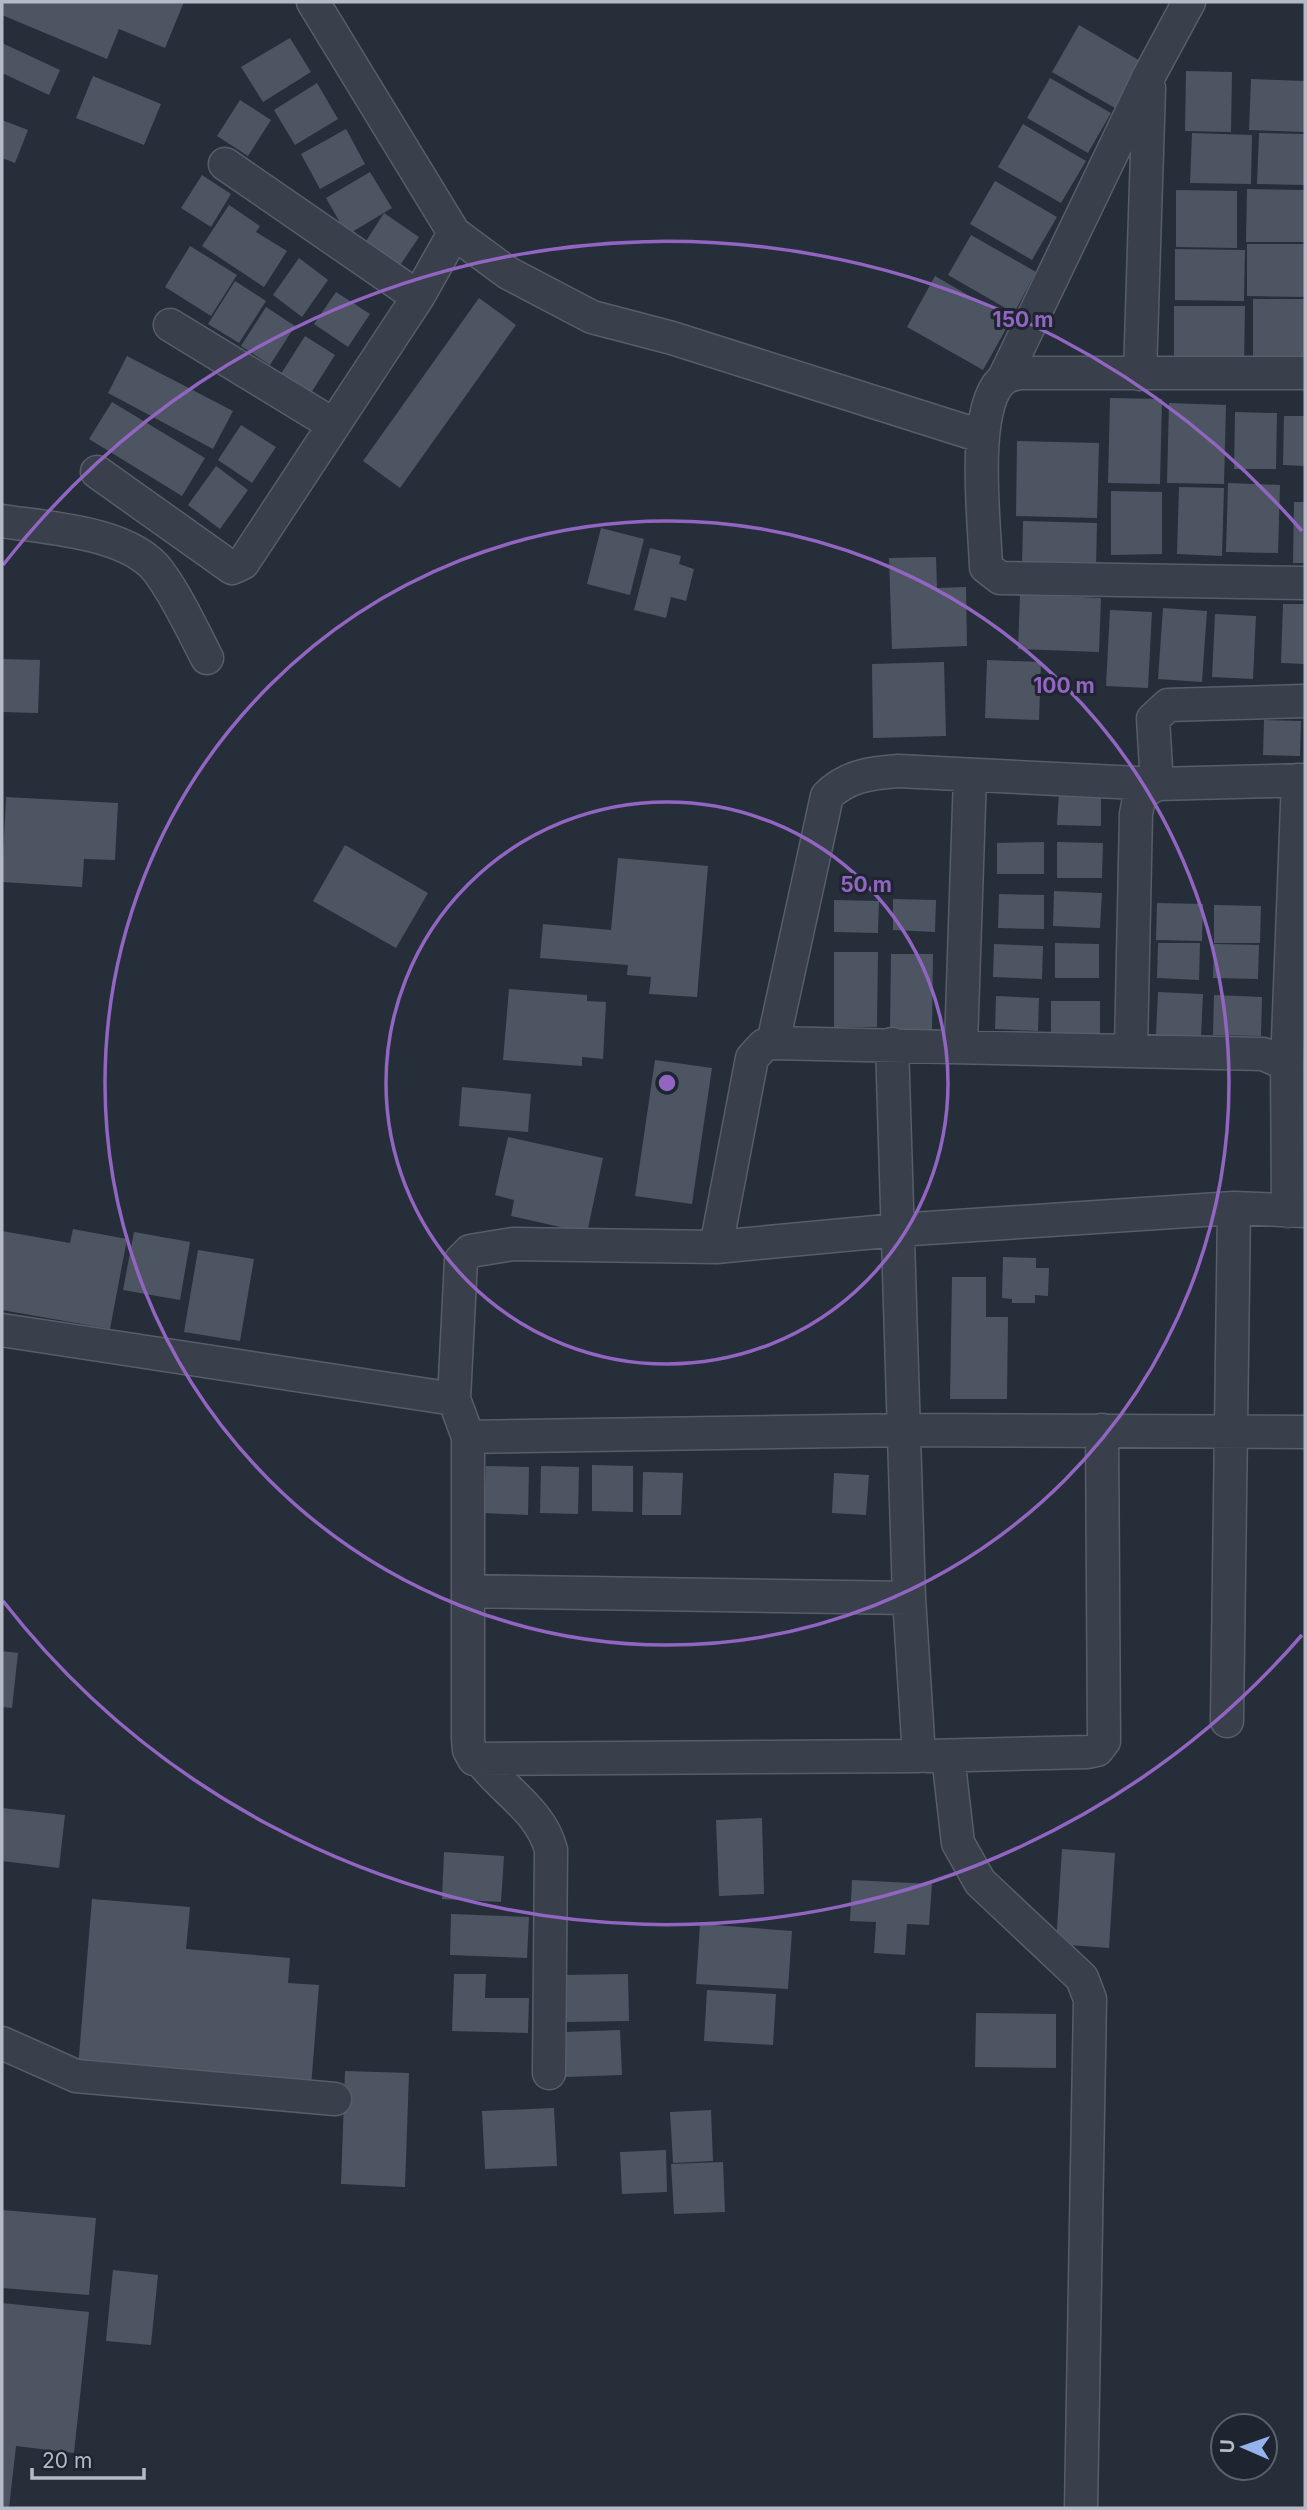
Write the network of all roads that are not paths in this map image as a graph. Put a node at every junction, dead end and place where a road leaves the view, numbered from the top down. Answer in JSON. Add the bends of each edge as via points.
{"nodes":[{"id":1,"x":313,"y":2,"type":"edge"},
{"id":2,"x":1189,"y":2,"type":"edge"},
{"id":3,"x":1149,"y":76,"type":"junction"},
{"id":4,"x":225,"y":164,"type":"dead end"},
{"id":5,"x":454,"y":233,"type":"junction"},
{"id":6,"x":418,"y":297,"type":"junction"},
{"id":7,"x":170,"y":325,"type":"dead end"},
{"id":8,"x":1305,"y":373,"type":"edge"},
{"id":9,"x":1140,"y":374,"type":"junction"},
{"id":10,"x":1004,"y":378,"type":"junction"},
{"id":11,"x":334,"y":425,"type":"junction"},
{"id":12,"x":981,"y":436,"type":"junction"},
{"id":13,"x":97,"y":472,"type":"dead end"},
{"id":14,"x":2,"y":521,"type":"edge"},
{"id":15,"x":1305,"y":583,"type":"edge"},
{"id":16,"x":207,"y":658,"type":"dead end"},
{"id":17,"x":1305,"y":701,"type":"edge"},
{"id":18,"x":970,"y":775,"type":"junction"},
{"id":19,"x":1302,"y":780,"type":"edge"},
{"id":20,"x":1157,"y":784,"type":"junction"},
{"id":21,"x":773,"y":1043,"type":"junction"},
{"id":22,"x":892,"y":1044,"type":"junction"},
{"id":23,"x":961,"y":1045,"type":"junction"},
{"id":24,"x":1131,"y":1049,"type":"junction"},
{"id":25,"x":1287,"y":1064,"type":"junction"},
{"id":26,"x":1234,"y":1208,"type":"junction"},
{"id":27,"x":1296,"y":1211,"type":"edge"},
{"id":28,"x":897,"y":1230,"type":"junction"},
{"id":29,"x":716,"y":1247,"type":"junction"},
{"id":30,"x":2,"y":1330,"type":"edge"},
{"id":31,"x":454,"y":1399,"type":"junction"},
{"id":32,"x":905,"y":1430,"type":"junction"},
{"id":33,"x":1102,"y":1430,"type":"junction"},
{"id":34,"x":1230,"y":1430,"type":"junction"},
{"id":35,"x":1305,"y":1432,"type":"edge"},
{"id":36,"x":468,"y":1437,"type":"junction"},
{"id":37,"x":468,"y":1591,"type":"junction"},
{"id":38,"x":909,"y":1598,"type":"junction"},
{"id":39,"x":1227,"y":1721,"type":"dead end"},
{"id":40,"x":933,"y":1756,"type":"junction"},
{"id":41,"x":481,"y":1761,"type":"junction"},
{"id":42,"x":2,"y":2043,"type":"edge"},
{"id":43,"x":549,"y":2073,"type":"dead end"},
{"id":44,"x":335,"y":2099,"type":"dead end"},
{"id":45,"x":1081,"y":2508,"type":"edge"}],
"edges":[{"from":1,"to":5,"type":"street"},
{"from":2,"to":3,"type":"street"},
{"from":3,"to":9,"type":"street"},
{"from":3,"to":10,"type":"street"},
{"from":4,"to":6,"type":"street"},
{"from":5,"to":6,"type":"street"},
{"from":5,"to":12,"type":"street","via":[[508,273],[592,317]]},
{"from":6,"to":11,"type":"street"},
{"from":7,"to":11,"type":"street"},
{"from":8,"to":9,"type":"street"},
{"from":9,"to":10,"type":"street","via":[[1045,371]]},
{"from":10,"to":12,"type":"street","via":[[992,395]]},
{"from":11,"to":13,"type":"street","via":[[243,563],[232,568]]},
{"from":12,"to":15,"type":"street","via":[[986,567],[1000,578]]},
{"from":14,"to":16,"type":"street","via":[[90,534],[120,544],[158,569]]},
{"from":17,"to":20,"type":"street","via":[[1168,705],[1153,719]]},
{"from":18,"to":20,"type":"street"},
{"from":18,"to":21,"type":"street","via":[[874,773],[851,779],[827,796]]},
{"from":18,"to":23,"type":"street"},
{"from":19,"to":20,"type":"street"},
{"from":19,"to":25,"type":"street"},
{"from":20,"to":24,"type":"street","via":[[1140,794],[1136,814]]},
{"from":21,"to":22,"type":"street"},
{"from":21,"to":29,"type":"street","via":[[764,1045],[752,1058]]},
{"from":22,"to":23,"type":"street"},
{"from":22,"to":28,"type":"street"},
{"from":23,"to":24,"type":"street"},
{"from":24,"to":25,"type":"street","via":[[1238,1051],[1263,1054]]},
{"from":25,"to":27,"type":"street"},
{"from":26,"to":27,"type":"street"},
{"from":26,"to":28,"type":"street"},
{"from":26,"to":34,"type":"street"},
{"from":28,"to":29,"type":"street"},
{"from":28,"to":32,"type":"street"},
{"from":29,"to":31,"type":"street","via":[[513,1244],[470,1251],[461,1260]]},
{"from":30,"to":31,"type":"street"},
{"from":31,"to":36,"type":"street"},
{"from":32,"to":33,"type":"street"},
{"from":32,"to":36,"type":"street"},
{"from":32,"to":38,"type":"street"},
{"from":33,"to":34,"type":"street"},
{"from":33,"to":40,"type":"street","via":[[1104,1741],[1088,1752]]},
{"from":34,"to":35,"type":"street"},
{"from":34,"to":39,"type":"street"},
{"from":36,"to":37,"type":"street"},
{"from":37,"to":38,"type":"street"},
{"from":37,"to":41,"type":"street","via":[[469,1750]]},
{"from":38,"to":40,"type":"street"},
{"from":40,"to":41,"type":"street"},
{"from":40,"to":45,"type":"street","via":[[958,1843],[980,1882],[1082,1978],[1090,1999]]},
{"from":41,"to":43,"type":"street","via":[[499,1784],[539,1819],[551,1850]]},
{"from":42,"to":44,"type":"street","via":[[76,2076]]}]}
